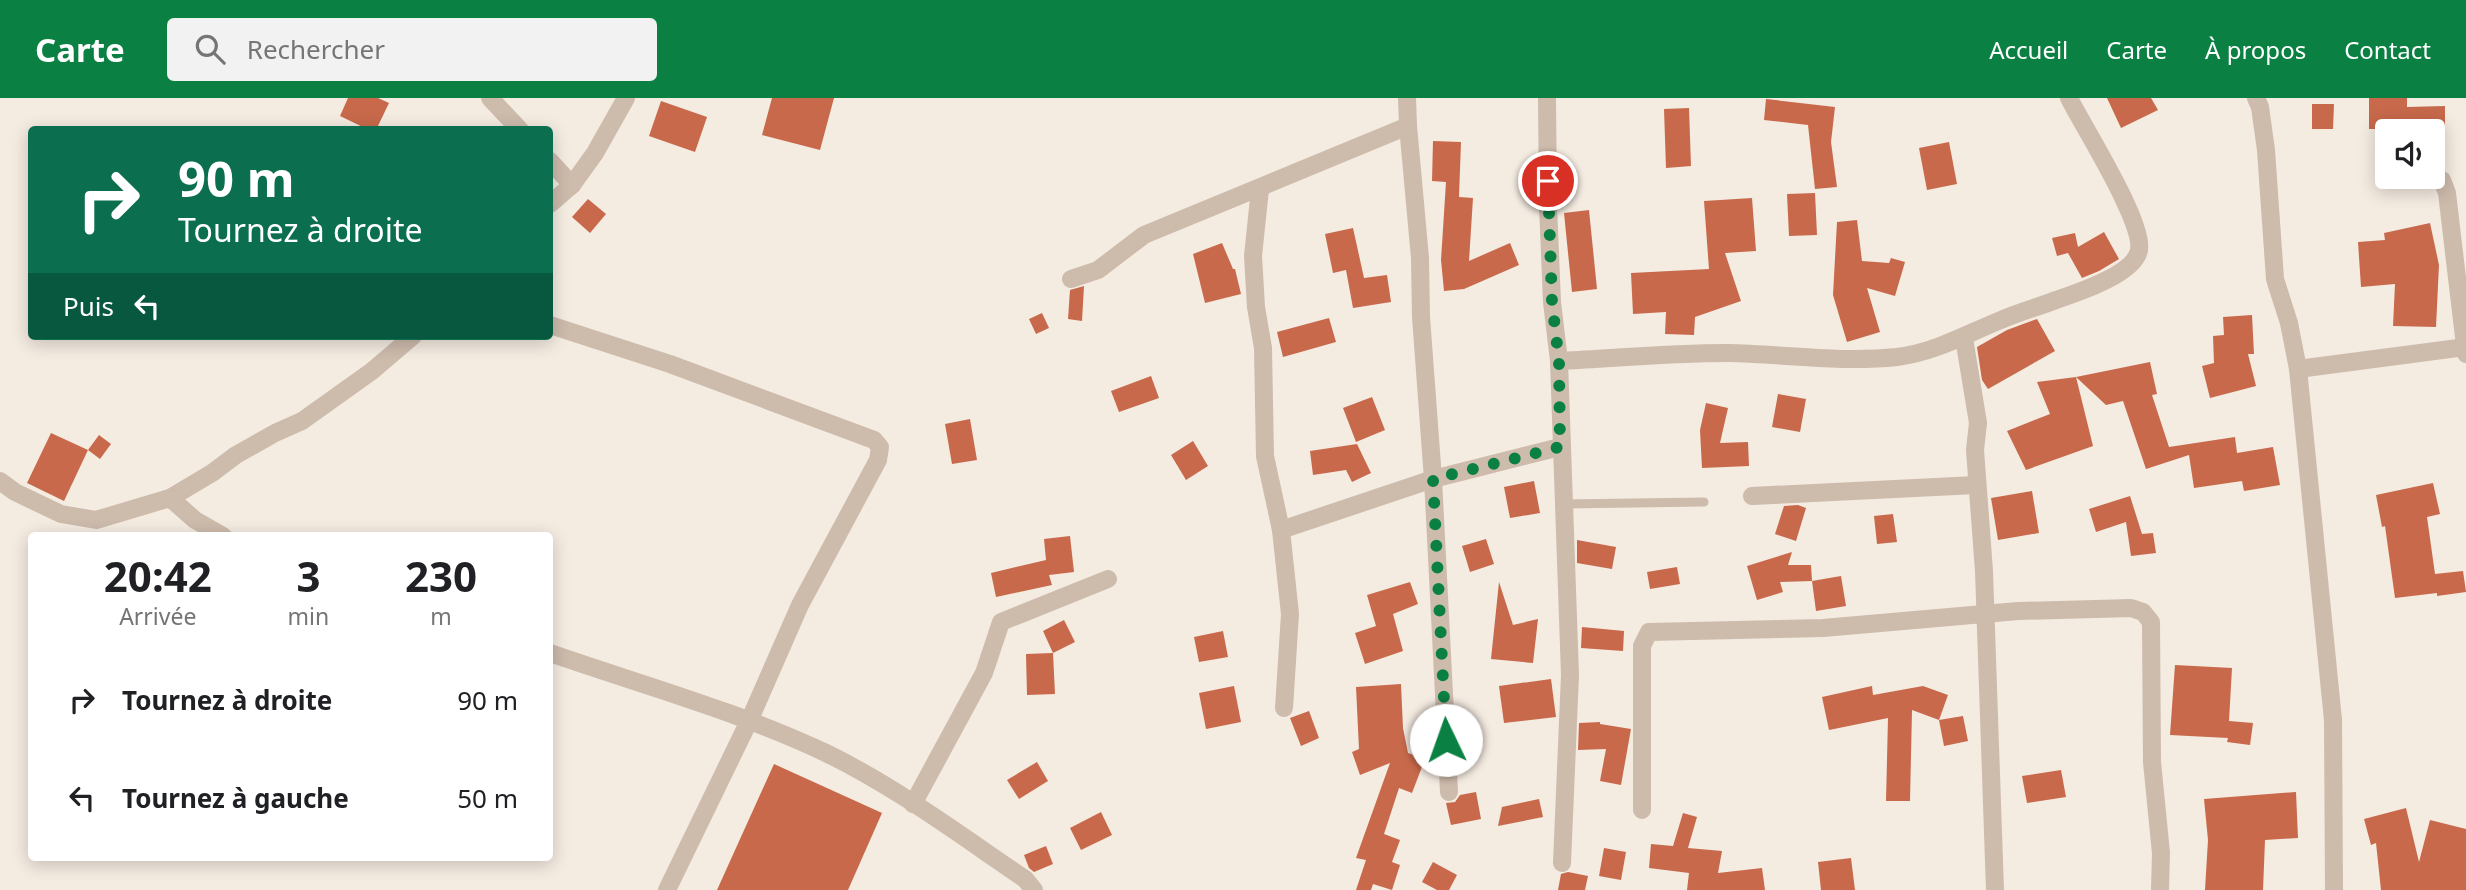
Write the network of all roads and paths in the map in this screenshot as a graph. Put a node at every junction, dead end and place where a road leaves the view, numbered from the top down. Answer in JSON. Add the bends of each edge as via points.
{"nodes":[{"id":1,"x":490,"y":98,"type":"edge"},
{"id":2,"x":626,"y":98,"type":"edge"},
{"id":3,"x":1407,"y":98,"type":"edge"},
{"id":4,"x":1547,"y":98,"type":"edge"},
{"id":5,"x":2069,"y":98,"type":"edge"},
{"id":6,"x":2256,"y":98,"type":"edge"},
{"id":7,"x":516,"y":126,"type":"edge"},
{"id":8,"x":1408,"y":126,"type":"junction"},
{"id":9,"x":553,"y":164,"type":"edge"},
{"id":10,"x":572,"y":185,"type":"junction"},
{"id":11,"x":2445,"y":188,"type":"edge"},
{"id":12,"x":1260,"y":189,"type":"junction"},
{"id":13,"x":553,"y":201,"type":"edge"},
{"id":14,"x":1071,"y":279,"type":"dead end"},
{"id":15,"x":553,"y":326,"type":"edge"},
{"id":16,"x":1964,"y":338,"type":"junction"},
{"id":17,"x":408,"y":340,"type":"edge"},
{"id":18,"x":2465,"y":350,"type":"edge"},
{"id":19,"x":1559,"y":361,"type":"junction"},
{"id":20,"x":2298,"y":369,"type":"junction"},
{"id":21,"x":1560,"y":447,"type":"junction"},
{"id":22,"x":1433,"y":479,"type":"junction"},
{"id":23,"x":0,"y":481,"type":"edge"},
{"id":24,"x":1976,"y":485,"type":"junction"},
{"id":25,"x":1752,"y":496,"type":"dead end"},
{"id":26,"x":170,"y":498,"type":"junction"},
{"id":27,"x":1704,"y":502,"type":"dead end"},
{"id":28,"x":1563,"y":504,"type":"junction"},
{"id":29,"x":1281,"y":530,"type":"junction"},
{"id":30,"x":216,"y":532,"type":"edge"},
{"id":31,"x":1108,"y":579,"type":"dead end"},
{"id":32,"x":1986,"y":614,"type":"junction"},
{"id":33,"x":553,"y":654,"type":"edge"},
{"id":34,"x":1284,"y":708,"type":"dead end"},
{"id":35,"x":750,"y":719,"type":"junction"},
{"id":36,"x":1449,"y":792,"type":"dead end"},
{"id":37,"x":913,"y":804,"type":"junction"},
{"id":38,"x":1643,"y":810,"type":"dead end"},
{"id":39,"x":1562,"y":863,"type":"dead end"},
{"id":40,"x":667,"y":890,"type":"edge"},
{"id":41,"x":1034,"y":890,"type":"edge"},
{"id":42,"x":1995,"y":890,"type":"edge"},
{"id":43,"x":2160,"y":890,"type":"edge"},
{"id":44,"x":2334,"y":890,"type":"edge"}],
"edges":[{"from":1,"to":7,"type":"street"},
{"from":2,"to":10,"type":"street"},
{"from":3,"to":8,"type":"street"},
{"from":4,"to":19,"type":"street","via":[[1552,302]]},
{"from":5,"to":16,"type":"street","via":[[2112,175],[2140,237],[2139,253],[2126,270]]},
{"from":6,"to":20,"type":"street","via":[[2266,150],[2275,279]]},
{"from":8,"to":12,"type":"street"},
{"from":8,"to":22,"type":"street"},
{"from":9,"to":10,"type":"street"},
{"from":10,"to":13,"type":"street"},
{"from":11,"to":18,"type":"street"},
{"from":12,"to":14,"type":"street","via":[[1144,235],[1098,270]]},
{"from":12,"to":29,"type":"street","via":[[1253,256],[1263,348],[1265,456]]},
{"from":15,"to":35,"type":"street","via":[[874,440],[880,447],[878,460],[800,605]]},
{"from":16,"to":19,"type":"street","via":[[1898,356],[1833,359],[1728,353]]},
{"from":16,"to":24,"type":"street","via":[[1978,423]]},
{"from":17,"to":26,"type":"street","via":[[302,421]]},
{"from":18,"to":20,"type":"street"},
{"from":19,"to":21,"type":"street"},
{"from":20,"to":44,"type":"street","via":[[2333,720]]},
{"from":21,"to":22,"type":"street"},
{"from":21,"to":28,"type":"street"},
{"from":22,"to":29,"type":"street"},
{"from":22,"to":36,"type":"street"},
{"from":23,"to":26,"type":"street","via":[[61,514],[96,520]]},
{"from":24,"to":25,"type":"street"},
{"from":24,"to":32,"type":"street"},
{"from":26,"to":30,"type":"street"},
{"from":27,"to":28,"type":"lane"},
{"from":28,"to":39,"type":"street","via":[[1570,675]]},
{"from":29,"to":34,"type":"street","via":[[1290,614]]},
{"from":31,"to":37,"type":"street","via":[[1001,622],[984,673]]},
{"from":32,"to":38,"type":"street","via":[[1823,628],[1649,632],[1642,646]]},
{"from":32,"to":42,"type":"street"},
{"from":32,"to":43,"type":"street","via":[[2131,608],[2143,612],[2151,622],[2152,762]]},
{"from":33,"to":35,"type":"street"},
{"from":35,"to":37,"type":"street","via":[[828,755]]},
{"from":35,"to":40,"type":"street"},
{"from":37,"to":41,"type":"street","via":[[1025,879]]}]}
